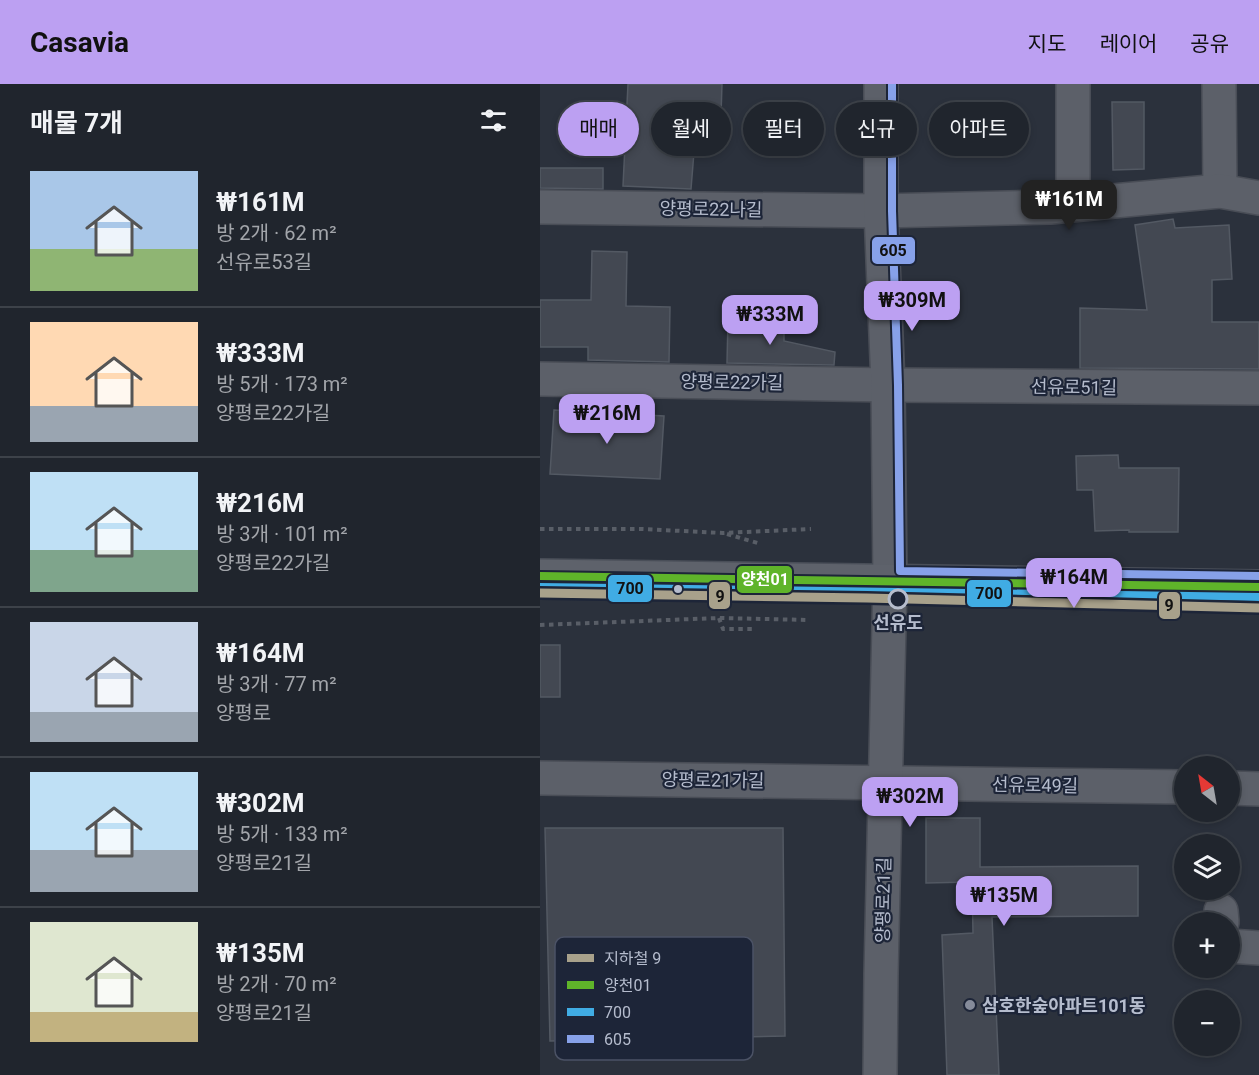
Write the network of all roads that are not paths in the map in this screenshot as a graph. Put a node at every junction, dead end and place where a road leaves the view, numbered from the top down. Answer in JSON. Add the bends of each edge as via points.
{"nodes":[{"id":1,"x":881,"y":84,"type":"edge"},
{"id":2,"x":1073,"y":84,"type":"edge"},
{"id":3,"x":1219,"y":84,"type":"edge"},
{"id":4,"x":1220,"y":191,"type":"junction"},
{"id":5,"x":1259,"y":198,"type":"edge"},
{"id":6,"x":1074,"y":204,"type":"junction"},
{"id":7,"x":540,"y":207,"type":"edge"},
{"id":8,"x":881,"y":211,"type":"junction"},
{"id":9,"x":540,"y":379,"type":"edge"},
{"id":10,"x":888,"y":385,"type":"junction"},
{"id":11,"x":1259,"y":388,"type":"edge"},
{"id":12,"x":540,"y":576,"type":"edge"},
{"id":13,"x":890,"y":581,"type":"junction"},
{"id":14,"x":1259,"y":587,"type":"edge"},
{"id":15,"x":540,"y":778,"type":"edge"},
{"id":16,"x":885,"y":783,"type":"junction"},
{"id":17,"x":1174,"y":788,"type":"edge"},
{"id":18,"x":1240,"y":788,"type":"edge"},
{"id":19,"x":1259,"y":789,"type":"edge"},
{"id":20,"x":1240,"y":947,"type":"edge"},
{"id":21,"x":1259,"y":948,"type":"edge"},
{"id":22,"x":880,"y":1075,"type":"edge"}],
"edges":[{"from":1,"to":8,"type":"street","name":"양평로21길"},
{"from":2,"to":6,"type":"street"},
{"from":3,"to":4,"type":"street"},
{"from":4,"to":5,"type":"street","name":"양평로22나길"},
{"from":4,"to":6,"type":"street","name":"양평로22나길"},
{"from":6,"to":8,"type":"street","name":"양평로22나길"},
{"from":7,"to":8,"type":"street","name":"양평로22나길"},
{"from":8,"to":10,"type":"street","name":"양평로21길"},
{"from":9,"to":10,"type":"street","name":"양평로22가길"},
{"from":10,"to":11,"type":"street","name":"선유로51길"},
{"from":10,"to":13,"type":"street","name":"양평로21길"},
{"from":12,"to":13,"type":"main road"},
{"from":13,"to":14,"type":"main road"},
{"from":13,"to":16,"type":"street","name":"양평로21길"},
{"from":15,"to":16,"type":"street","name":"양평로21가길"},
{"from":16,"to":17,"type":"street","name":"선유로49길"},
{"from":16,"to":22,"type":"street","name":"양평로21길"},
{"from":18,"to":19,"type":"street"},
{"from":20,"to":21,"type":"street"}]}
